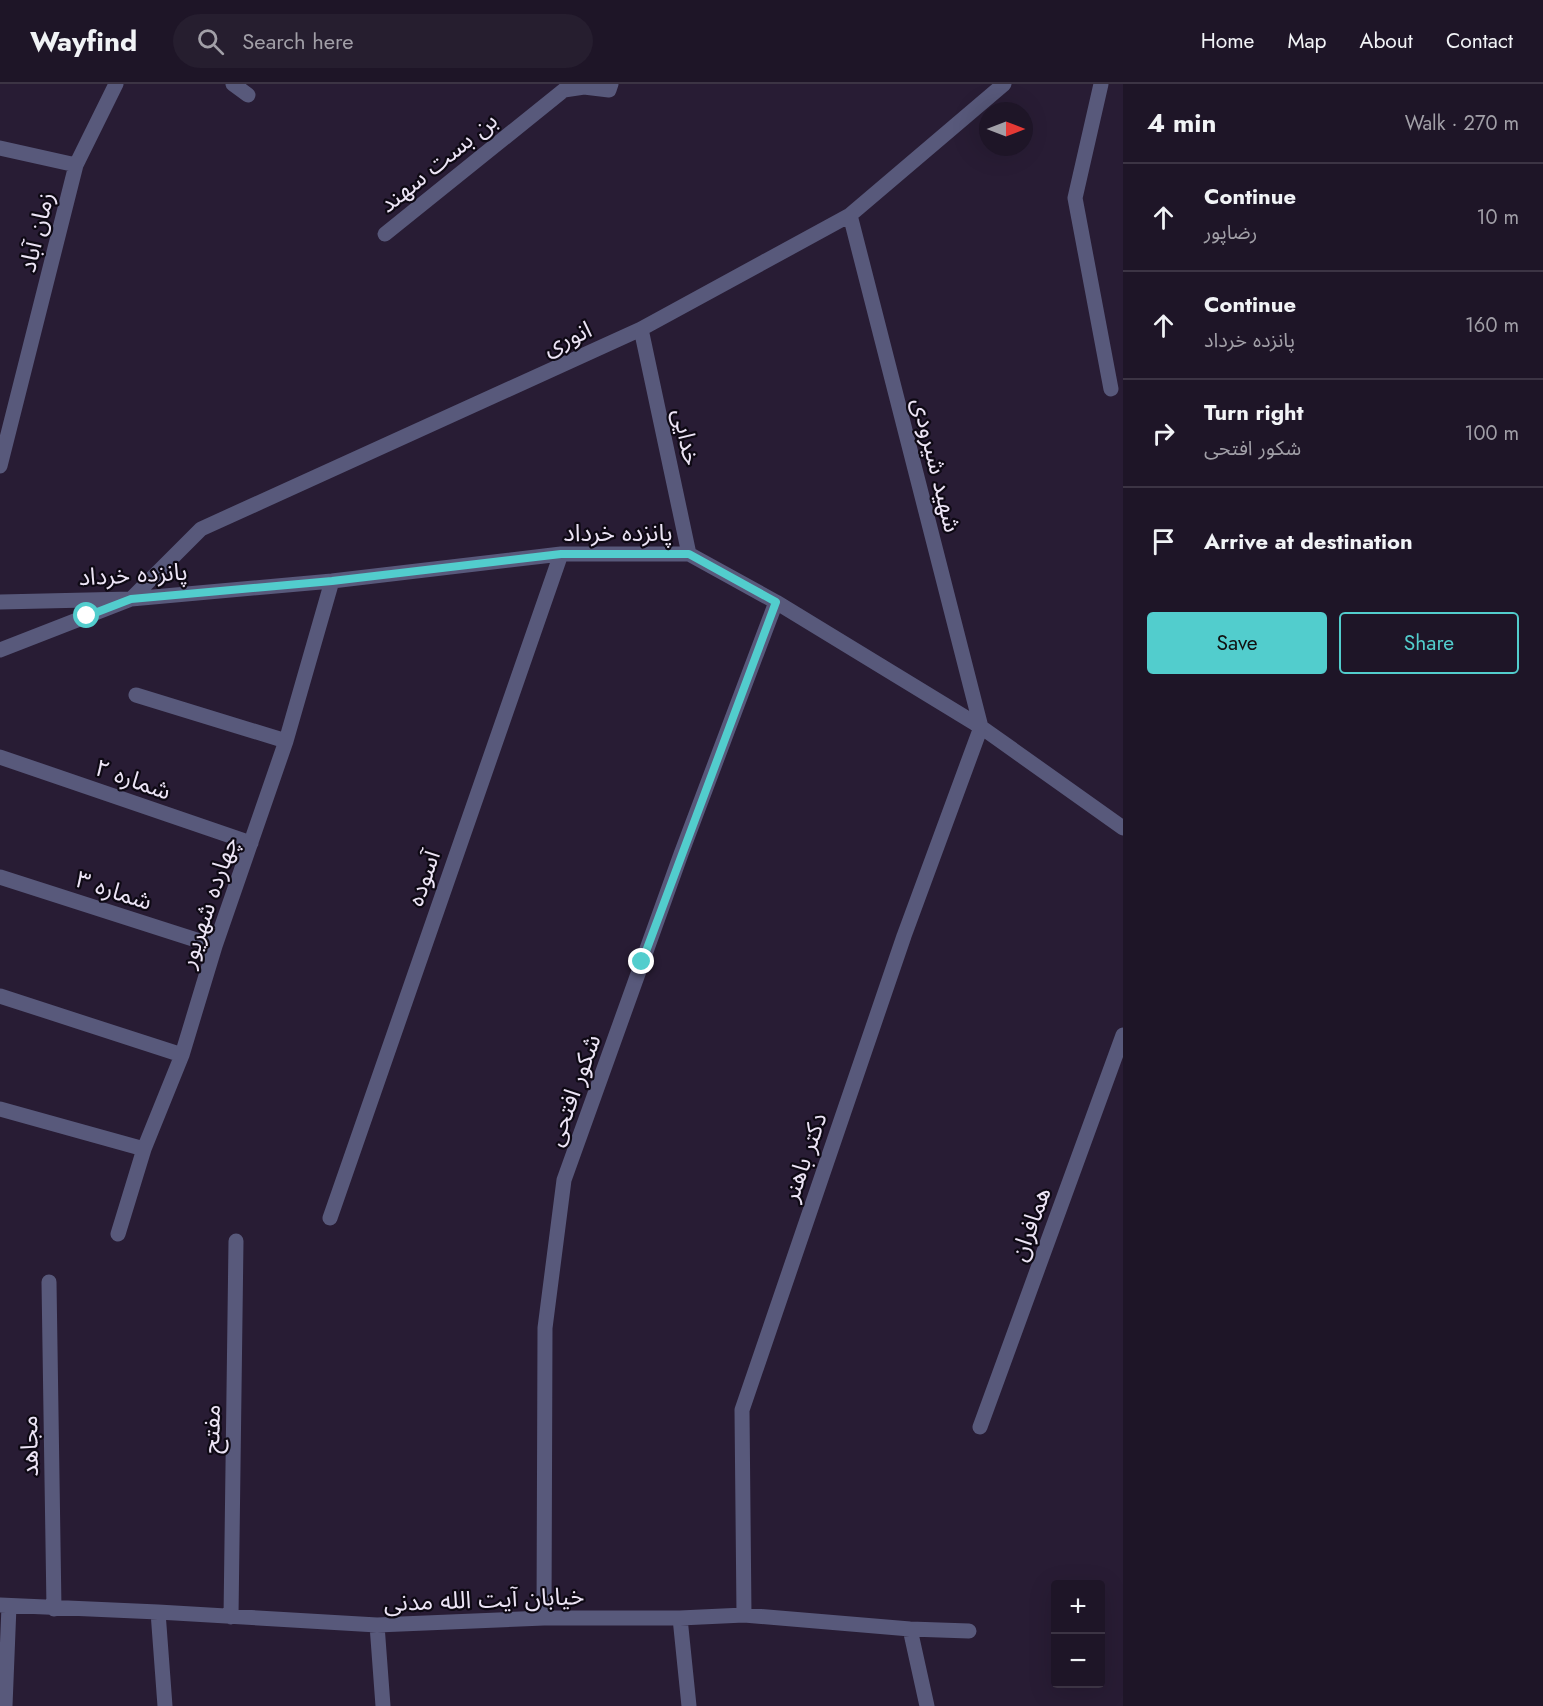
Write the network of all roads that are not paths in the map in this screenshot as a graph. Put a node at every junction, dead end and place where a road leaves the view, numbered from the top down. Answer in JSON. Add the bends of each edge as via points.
{"nodes":[{"id":1,"x":116,"y":84,"type":"edge"},
{"id":2,"x":233,"y":84,"type":"edge"},
{"id":3,"x":611,"y":84,"type":"edge"},
{"id":4,"x":1004,"y":84,"type":"edge"},
{"id":5,"x":1101,"y":84,"type":"edge"},
{"id":6,"x":248,"y":95,"type":"dead end"},
{"id":7,"x":0,"y":148,"type":"edge"},
{"id":8,"x":76,"y":165,"type":"junction"},
{"id":9,"x":850,"y":214,"type":"junction"},
{"id":10,"x":385,"y":234,"type":"dead end"},
{"id":11,"x":641,"y":329,"type":"junction"},
{"id":12,"x":1111,"y":389,"type":"dead end"},
{"id":13,"x":0,"y":466,"type":"edge"},
{"id":14,"x":561,"y":554,"type":"junction"},
{"id":15,"x":689,"y":554,"type":"junction"},
{"id":16,"x":332,"y":581,"type":"junction"},
{"id":17,"x":131,"y":599,"type":"junction"},
{"id":18,"x":0,"y":602,"type":"edge"},
{"id":19,"x":776,"y":602,"type":"junction"},
{"id":20,"x":0,"y":650,"type":"edge"},
{"id":21,"x":136,"y":695,"type":"dead end"},
{"id":22,"x":981,"y":727,"type":"junction"},
{"id":23,"x":286,"y":741,"type":"junction"},
{"id":24,"x":0,"y":757,"type":"edge"},
{"id":25,"x":1123,"y":828,"type":"edge"},
{"id":26,"x":251,"y":843,"type":"junction"},
{"id":27,"x":0,"y":877,"type":"edge"},
{"id":28,"x":215,"y":946,"type":"junction"},
{"id":29,"x":0,"y":996,"type":"edge"},
{"id":30,"x":1123,"y":1035,"type":"edge"},
{"id":31,"x":182,"y":1055,"type":"junction"},
{"id":32,"x":0,"y":1109,"type":"edge"},
{"id":33,"x":144,"y":1149,"type":"junction"},
{"id":34,"x":330,"y":1218,"type":"dead end"},
{"id":35,"x":118,"y":1234,"type":"dead end"},
{"id":36,"x":236,"y":1241,"type":"dead end"},
{"id":37,"x":49,"y":1282,"type":"dead end"},
{"id":38,"x":980,"y":1427,"type":"dead end"},
{"id":39,"x":5,"y":1606,"type":"edge"},
{"id":40,"x":54,"y":1609,"type":"junction"},
{"id":41,"x":158,"y":1612,"type":"junction"},
{"id":42,"x":744,"y":1615,"type":"junction"},
{"id":43,"x":231,"y":1617,"type":"junction"},
{"id":44,"x":544,"y":1618,"type":"junction"},
{"id":45,"x":680,"y":1618,"type":"junction"},
{"id":46,"x":376,"y":1625,"type":"junction"},
{"id":47,"x":910,"y":1629,"type":"junction"},
{"id":48,"x":969,"y":1631,"type":"dead end"},
{"id":49,"x":5,"y":1706,"type":"edge"},
{"id":50,"x":165,"y":1706,"type":"edge"},
{"id":51,"x":383,"y":1706,"type":"edge"},
{"id":52,"x":689,"y":1706,"type":"edge"},
{"id":53,"x":927,"y":1706,"type":"edge"}],
"edges":[{"from":1,"to":8,"type":"street","name":"زمان آباد"},
{"from":2,"to":6,"type":"street"},
{"from":3,"to":10,"type":"street","name":"بن بست سهند","via":[[609,90],[564,90]]},
{"from":4,"to":9,"type":"street","name":"انوری"},
{"from":5,"to":12,"type":"street","via":[[1075,198]]},
{"from":7,"to":8,"type":"street"},
{"from":8,"to":13,"type":"street","name":"زمان آباد"},
{"from":9,"to":11,"type":"street","name":"انوری"},
{"from":9,"to":22,"type":"street","name":"شهید شیرودی"},
{"from":11,"to":15,"type":"street","name":"خدایی"},
{"from":11,"to":17,"type":"street","name":"انوری","via":[[201,529]]},
{"from":14,"to":15,"type":"street","name":"پانزده خرداد"},
{"from":14,"to":16,"type":"street","name":"پانزده خرداد"},
{"from":14,"to":34,"type":"street","name":"آسوده"},
{"from":15,"to":19,"type":"street","name":"پانزده خرداد"},
{"from":16,"to":17,"type":"street","name":"پانزده خرداد"},
{"from":16,"to":23,"type":"street","name":"چهارده شهریور"},
{"from":17,"to":18,"type":"street","name":"پانزده خرداد"},
{"from":17,"to":20,"type":"street"},
{"from":19,"to":22,"type":"street","name":"پانزده خرداد"},
{"from":19,"to":44,"type":"street","name":"شکور افتحی","via":[[564,1180],[545,1328]]},
{"from":21,"to":23,"type":"street"},
{"from":22,"to":25,"type":"street","name":"پانزده خرداد"},
{"from":22,"to":42,"type":"street","name":"دکتر باهنر","via":[[904,936],[742,1410]]},
{"from":23,"to":26,"type":"street","name":"چهارده شهریور"},
{"from":24,"to":26,"type":"street","name":"شماره ۲"},
{"from":26,"to":28,"type":"street","name":"چهارده شهریور"},
{"from":27,"to":28,"type":"street","name":"شماره ۳"},
{"from":28,"to":31,"type":"street","name":"چهارده شهریور"},
{"from":29,"to":31,"type":"street"},
{"from":30,"to":38,"type":"street","name":"همافران"},
{"from":31,"to":33,"type":"street","name":"چهارده شهریور"},
{"from":32,"to":33,"type":"street"},
{"from":33,"to":35,"type":"street","name":"چهارده شهریور"},
{"from":36,"to":43,"type":"street","name":"مفتح"},
{"from":37,"to":40,"type":"street","name":"مجاهد"},
{"from":39,"to":40,"type":"street","name":"خیابان آیت الله مدنی"},
{"from":39,"to":49,"type":"street"},
{"from":40,"to":41,"type":"street","name":"خیابان آیت الله مدنی"},
{"from":41,"to":43,"type":"street","name":"خیابان آیت الله مدنی"},
{"from":41,"to":50,"type":"street"},
{"from":42,"to":45,"type":"street","name":"خیابان آیت الله مدنی"},
{"from":42,"to":47,"type":"street","name":"خیابان آیت الله مدنی"},
{"from":43,"to":46,"type":"street","name":"خیابان آیت الله مدنی"},
{"from":44,"to":45,"type":"street","name":"خیابان آیت الله مدنی"},
{"from":44,"to":46,"type":"street","name":"خیابان آیت الله مدنی"},
{"from":45,"to":52,"type":"street"},
{"from":46,"to":51,"type":"street"},
{"from":47,"to":48,"type":"street","name":"خیابان آیت الله مدنی"},
{"from":47,"to":53,"type":"street"}]}
